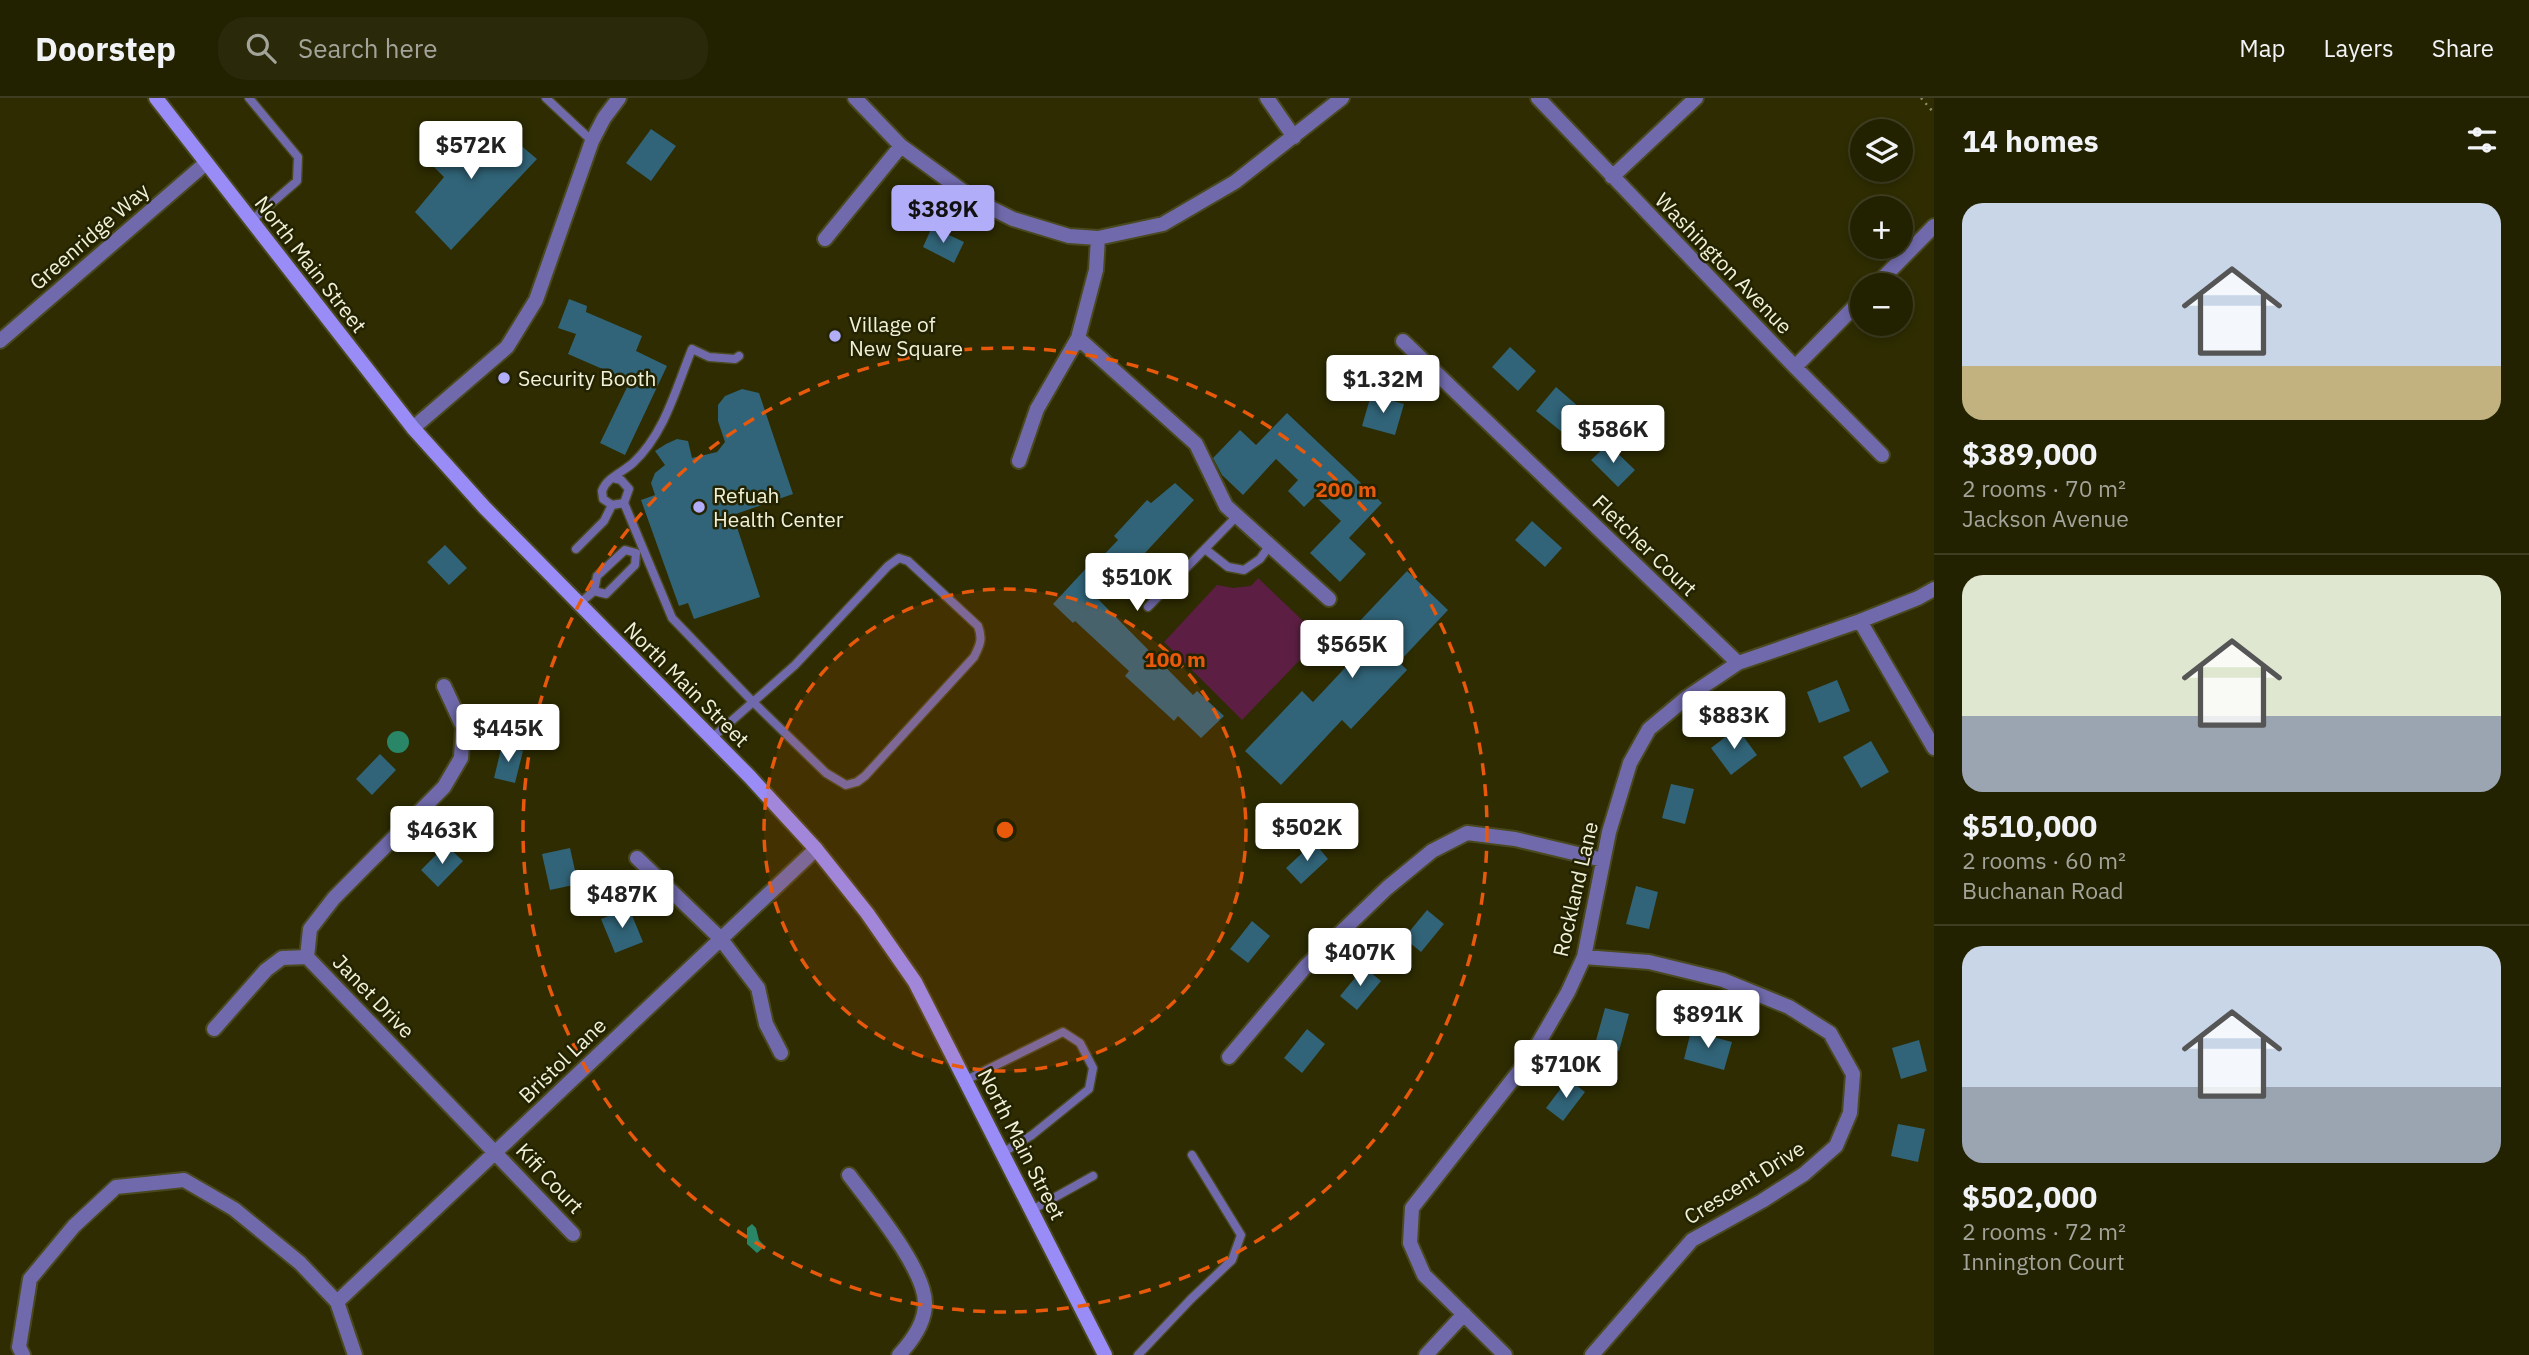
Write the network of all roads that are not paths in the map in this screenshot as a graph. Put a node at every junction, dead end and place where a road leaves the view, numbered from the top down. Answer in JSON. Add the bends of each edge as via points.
{"nodes":[{"id":1,"x":156,"y":98,"type":"edge"},
{"id":2,"x":249,"y":98,"type":"edge"},
{"id":3,"x":546,"y":98,"type":"edge"},
{"id":4,"x":619,"y":98,"type":"edge"},
{"id":5,"x":855,"y":98,"type":"edge"},
{"id":6,"x":1267,"y":98,"type":"edge"},
{"id":7,"x":1342,"y":98,"type":"edge"},
{"id":8,"x":1538,"y":98,"type":"edge"},
{"id":9,"x":1696,"y":98,"type":"edge"},
{"id":10,"x":1294,"y":137,"type":"junction"},
{"id":11,"x":592,"y":141,"type":"junction"},
{"id":12,"x":901,"y":146,"type":"junction"},
{"id":13,"x":206,"y":163,"type":"junction"},
{"id":14,"x":1612,"y":177,"type":"junction"},
{"id":15,"x":251,"y":221,"type":"junction"},
{"id":16,"x":1934,"y":226,"type":"edge"},
{"id":17,"x":1098,"y":238,"type":"junction"},
{"id":18,"x":825,"y":239,"type":"dead end"},
{"id":19,"x":1887,"y":273,"type":"edge"},
{"id":20,"x":1850,"y":311,"type":"edge"},
{"id":21,"x":1078,"y":338,"type":"junction"},
{"id":22,"x":0,"y":341,"type":"edge"},
{"id":23,"x":1403,"y":341,"type":"dead end"},
{"id":24,"x":738,"y":356,"type":"dead end"},
{"id":25,"x":1795,"y":367,"type":"junction"},
{"id":26,"x":413,"y":428,"type":"junction"},
{"id":27,"x":1882,"y":454,"type":"dead end"},
{"id":28,"x":1019,"y":461,"type":"dead end"},
{"id":29,"x":613,"y":478,"type":"junction"},
{"id":30,"x":624,"y":503,"type":"junction"},
{"id":31,"x":612,"y":505,"type":"junction"},
{"id":32,"x":1237,"y":516,"type":"junction"},
{"id":33,"x":1270,"y":545,"type":"junction"},
{"id":34,"x":576,"y":549,"type":"dead end"},
{"id":35,"x":1205,"y":549,"type":"junction"},
{"id":36,"x":639,"y":550,"type":"junction"},
{"id":37,"x":1934,"y":589,"type":"edge"},
{"id":38,"x":594,"y":591,"type":"junction"},
{"id":39,"x":1329,"y":599,"type":"dead end"},
{"id":40,"x":579,"y":604,"type":"junction"},
{"id":41,"x":1148,"y":607,"type":"dead end"},
{"id":42,"x":1860,"y":621,"type":"junction"},
{"id":43,"x":1738,"y":663,"type":"junction"},
{"id":44,"x":444,"y":686,"type":"dead end"},
{"id":45,"x":753,"y":702,"type":"junction"},
{"id":46,"x":712,"y":738,"type":"junction"},
{"id":47,"x":1934,"y":748,"type":"edge"},
{"id":48,"x":816,"y":849,"type":"junction"},
{"id":49,"x":638,"y":858,"type":"dead end"},
{"id":50,"x":1603,"y":860,"type":"junction"},
{"id":51,"x":720,"y":938,"type":"junction"},
{"id":52,"x":307,"y":957,"type":"junction"},
{"id":53,"x":1584,"y":957,"type":"junction"},
{"id":54,"x":214,"y":1029,"type":"dead end"},
{"id":55,"x":781,"y":1053,"type":"dead end"},
{"id":56,"x":1229,"y":1056,"type":"dead end"},
{"id":57,"x":966,"y":1080,"type":"junction"},
{"id":58,"x":496,"y":1152,"type":"junction"},
{"id":59,"x":1002,"y":1153,"type":"junction"},
{"id":60,"x":1192,"y":1155,"type":"dead end"},
{"id":61,"x":849,"y":1175,"type":"dead end"},
{"id":62,"x":1093,"y":1176,"type":"dead end"},
{"id":63,"x":1032,"y":1210,"type":"junction"},
{"id":64,"x":573,"y":1234,"type":"dead end"},
{"id":65,"x":337,"y":1302,"type":"junction"},
{"id":66,"x":1464,"y":1314,"type":"junction"},
{"id":67,"x":23,"y":1355,"type":"edge"},
{"id":68,"x":355,"y":1355,"type":"edge"},
{"id":69,"x":899,"y":1355,"type":"edge"},
{"id":70,"x":1105,"y":1355,"type":"edge"},
{"id":71,"x":1138,"y":1355,"type":"edge"},
{"id":72,"x":1426,"y":1355,"type":"edge"},
{"id":73,"x":1505,"y":1355,"type":"edge"},
{"id":74,"x":1592,"y":1355,"type":"edge"}],
"edges":[{"from":1,"to":13,"type":"main road","name":"North Main Street"},
{"from":2,"to":15,"type":"lane","via":[[298,156],[297,181]]},
{"from":3,"to":11,"type":"lane"},
{"from":4,"to":11,"type":"street"},
{"from":5,"to":12,"type":"street"},
{"from":6,"to":10,"type":"street"},
{"from":7,"to":10,"type":"street"},
{"from":8,"to":14,"type":"street","name":"Washington Avenue"},
{"from":9,"to":14,"type":"street"},
{"from":10,"to":17,"type":"street","via":[[1235,183],[1163,224]]},
{"from":11,"to":26,"type":"street","via":[[536,300],[507,347]]},
{"from":12,"to":17,"type":"street","via":[[975,201],[1013,219],[1069,236]]},
{"from":12,"to":18,"type":"street"},
{"from":13,"to":15,"type":"main road","name":"North Main Street"},
{"from":13,"to":22,"type":"street","name":"Greenridge Way"},
{"from":14,"to":25,"type":"street","name":"Washington Avenue"},
{"from":15,"to":26,"type":"main road","name":"North Main Street"},
{"from":16,"to":19,"type":"street"},
{"from":17,"to":21,"type":"street","via":[[1096,270]]},
{"from":20,"to":25,"type":"street"},
{"from":21,"to":28,"type":"street","via":[[1037,409]]},
{"from":21,"to":32,"type":"street","via":[[1196,444],[1226,506]]},
{"from":23,"to":43,"type":"street","name":"Fletcher Court"},
{"from":24,"to":29,"type":"lane","via":[[709,357],[692,349],[658,433],[633,463]]},
{"from":25,"to":27,"type":"street","name":"Washington Avenue"},
{"from":26,"to":40,"type":"main road","name":"North Main Street"},
{"from":29,"to":30,"type":"lane","via":[[629,489]]},
{"from":29,"to":31,"type":"lane","via":[[602,491],[603,499]]},
{"from":30,"to":31,"type":"lane"},
{"from":30,"to":36,"type":"lane"},
{"from":31,"to":34,"type":"lane","via":[[604,521]]},
{"from":32,"to":33,"type":"street"},
{"from":32,"to":35,"type":"lane"},
{"from":33,"to":35,"type":"lane","via":[[1244,570],[1228,567]]},
{"from":33,"to":39,"type":"street"},
{"from":35,"to":41,"type":"lane"},
{"from":36,"to":38,"type":"lane","via":[[625,550],[597,576]]},
{"from":36,"to":38,"type":"lane","via":[[635,565],[606,594]]},
{"from":36,"to":45,"type":"lane","via":[[672,618]]},
{"from":37,"to":42,"type":"street","name":"Rockland Lane"},
{"from":38,"to":40,"type":"lane"},
{"from":40,"to":46,"type":"main road","name":"North Main Street"},
{"from":42,"to":43,"type":"street","name":"Rockland Lane"},
{"from":42,"to":47,"type":"street"},
{"from":43,"to":50,"type":"street","name":"Rockland Lane","via":[[1649,729],[1630,763]]},
{"from":44,"to":52,"type":"street","name":"Janet Drive","via":[[463,727],[461,758],[444,787],[334,898],[310,929]]},
{"from":45,"to":45,"type":"lane","via":[[898,558],[908,561],[978,626],[982,635],[974,657],[857,782],[846,785],[825,774]]},
{"from":45,"to":46,"type":"lane"},
{"from":46,"to":48,"type":"main road","name":"North Main Street"},
{"from":48,"to":51,"type":"street","name":"Bristol Lane"},
{"from":48,"to":57,"type":"main road","name":"North Main Street","via":[[915,982]]},
{"from":49,"to":51,"type":"street"},
{"from":50,"to":53,"type":"street","name":"Rockland Lane"},
{"from":50,"to":56,"type":"street","via":[[1467,833],[1432,850],[1306,967]]},
{"from":51,"to":55,"type":"street","via":[[758,988],[766,1024]]},
{"from":51,"to":58,"type":"street","name":"Bristol Lane"},
{"from":52,"to":54,"type":"street","via":[[282,958]]},
{"from":52,"to":58,"type":"street","name":"Janet Drive"},
{"from":53,"to":66,"type":"street","name":"Rockland Lane","via":[[1531,1056],[1412,1208],[1410,1243],[1424,1275]]},
{"from":53,"to":74,"type":"street","name":"Crescent Drive","via":[[1649,962],[1723,980],[1789,1007],[1830,1033],[1853,1074],[1850,1113],[1836,1146],[1804,1174],[1692,1240]]},
{"from":57,"to":59,"type":"main road","name":"North Main Street"},
{"from":57,"to":59,"type":"lane","via":[[1062,1032],[1080,1043],[1093,1068],[1089,1088]]},
{"from":58,"to":64,"type":"street","name":"Kifi Court"},
{"from":58,"to":65,"type":"street","name":"Bristol Lane"},
{"from":59,"to":63,"type":"main road","name":"North Main Street"},
{"from":60,"to":71,"type":"lane","via":[[1241,1236],[1232,1260]]},
{"from":61,"to":69,"type":"street","via":[[916,1268],[926,1304],[915,1337]]},
{"from":62,"to":63,"type":"lane"},
{"from":63,"to":70,"type":"main road","name":"North Main Street"},
{"from":65,"to":67,"type":"street","via":[[300,1263],[234,1209],[184,1180],[116,1188],[74,1226],[30,1279],[19,1348]]},
{"from":65,"to":68,"type":"street"},
{"from":66,"to":72,"type":"street"},
{"from":66,"to":73,"type":"street","name":"Rockland Lane"}]}
